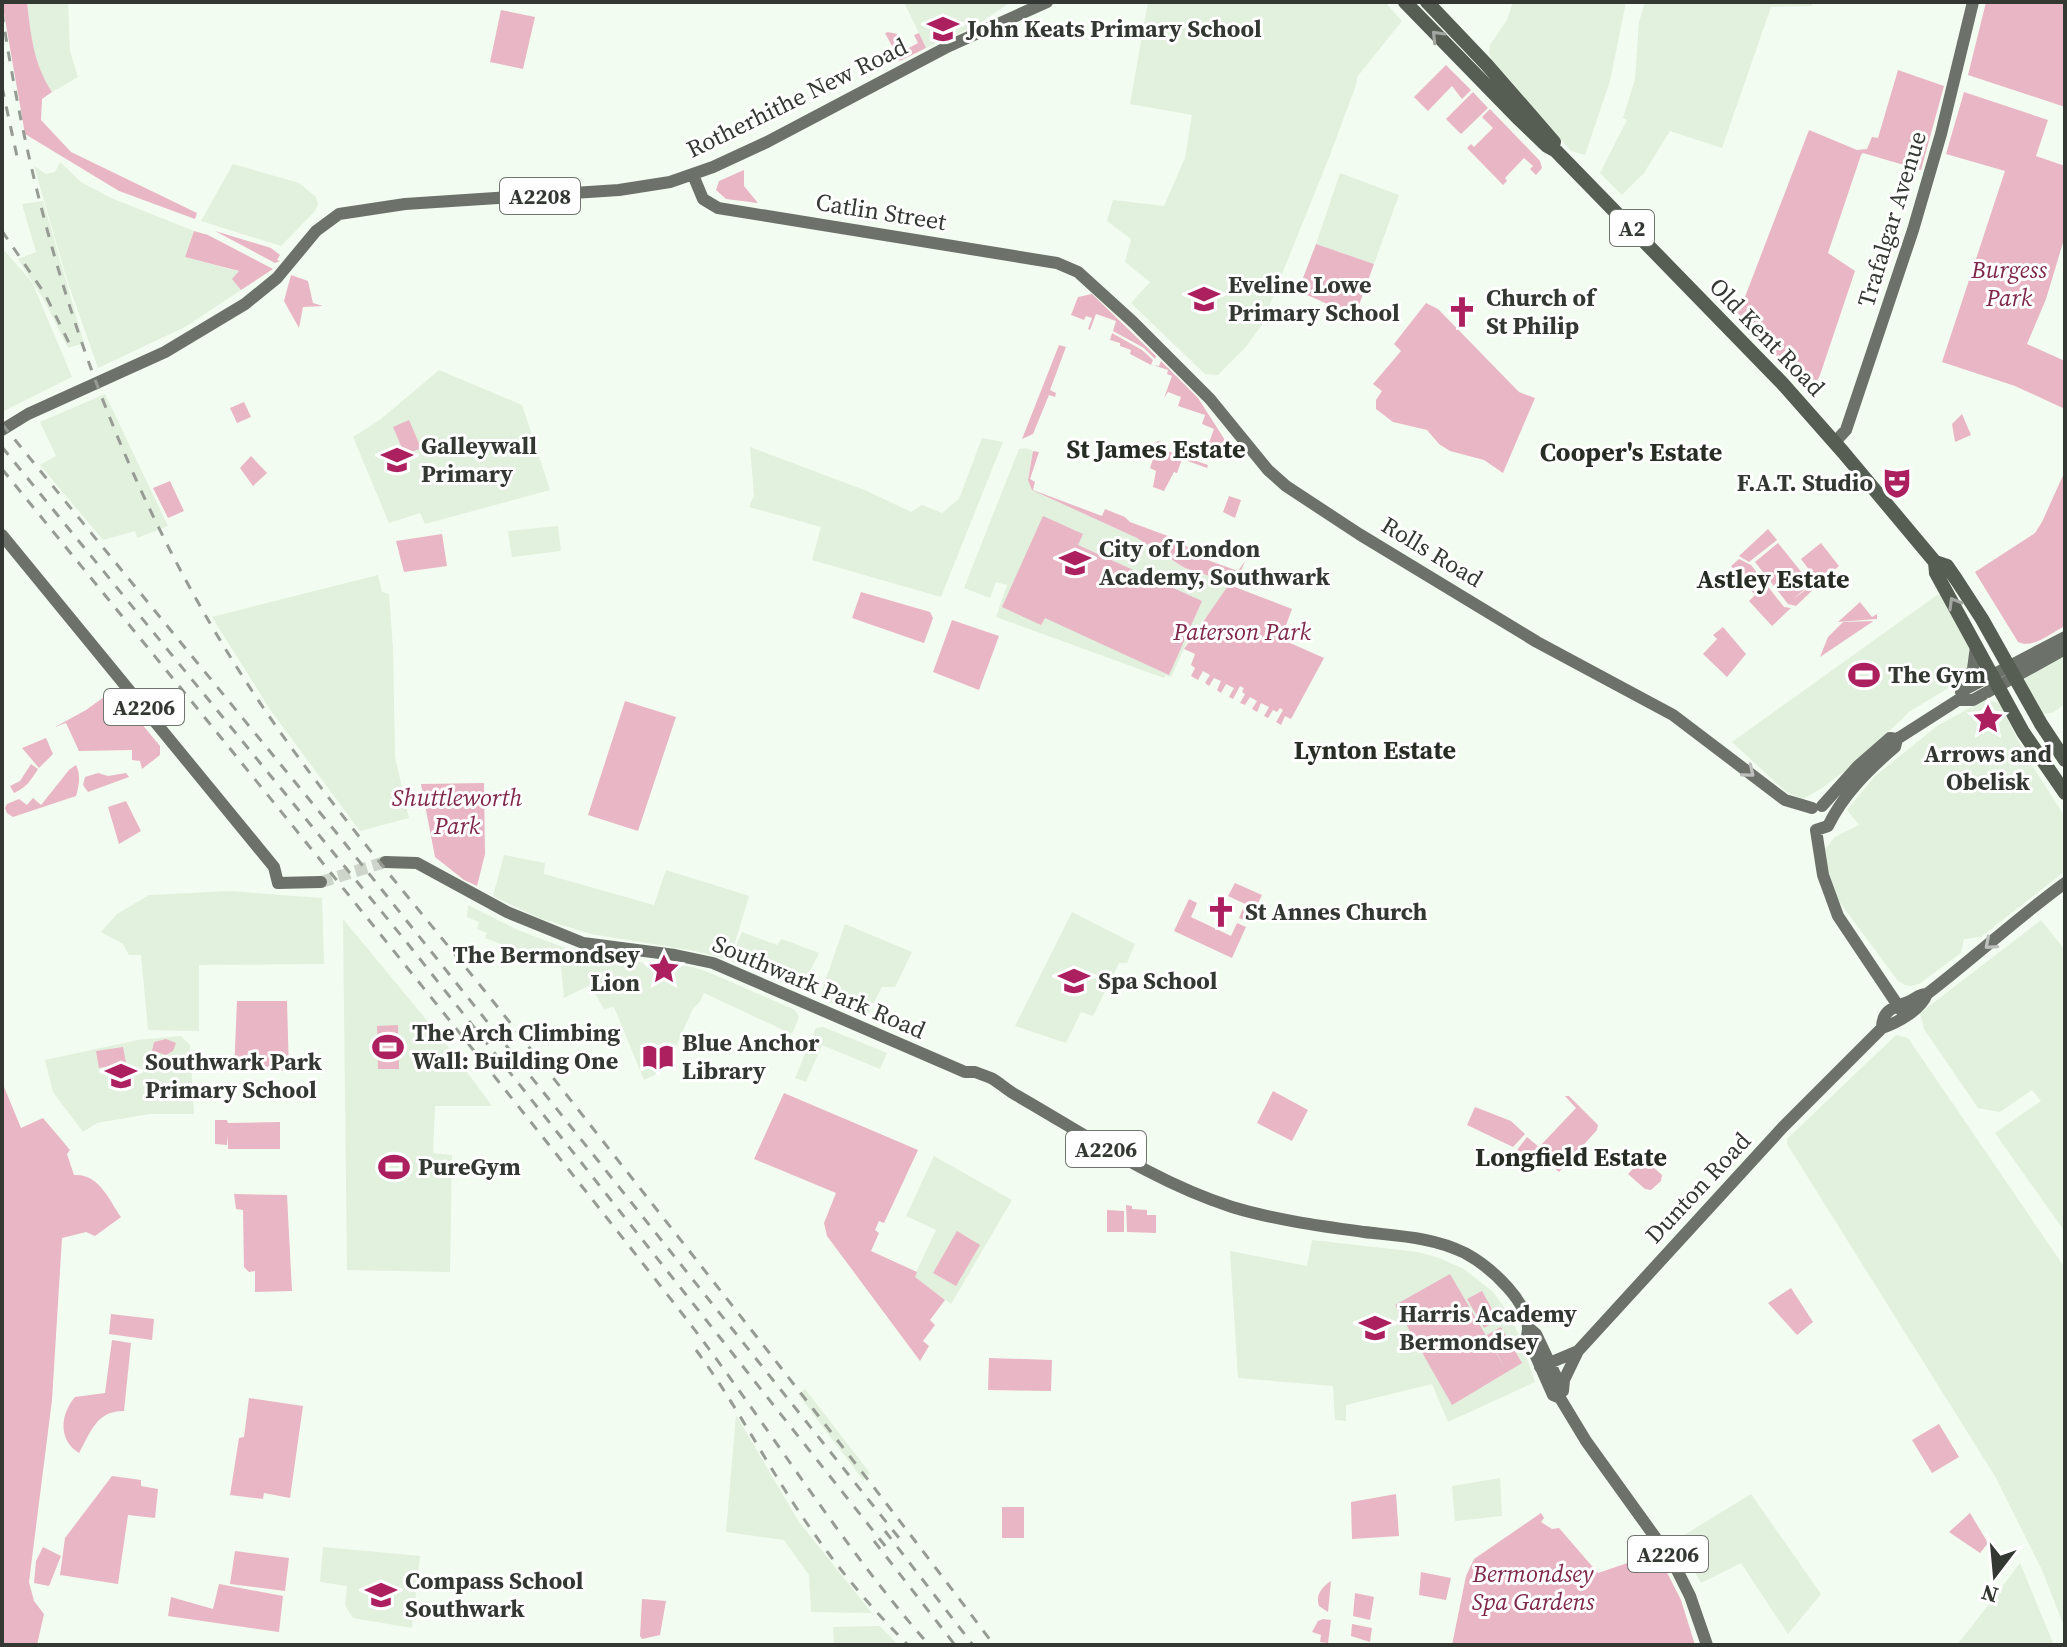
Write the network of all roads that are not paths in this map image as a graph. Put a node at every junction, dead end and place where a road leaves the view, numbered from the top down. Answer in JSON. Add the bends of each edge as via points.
{"nodes":[{"id":1,"x":1047,"y":2,"type":"edge"},
{"id":2,"x":1405,"y":2,"type":"edge"},
{"id":3,"x":1427,"y":2,"type":"edge"},
{"id":4,"x":1973,"y":2,"type":"edge"},
{"id":5,"x":1556,"y":151,"type":"junction"},
{"id":6,"x":693,"y":175,"type":"junction"},
{"id":7,"x":1078,"y":272,"type":"joint"},
{"id":8,"x":2,"y":430,"type":"edge"},
{"id":9,"x":1835,"y":442,"type":"junction"},
{"id":10,"x":2,"y":535,"type":"edge"},
{"id":11,"x":1935,"y":562,"type":"junction"},
{"id":12,"x":2065,"y":637,"type":"edge"},
{"id":13,"x":1976,"y":643,"type":"junction"},
{"id":14,"x":2065,"y":649,"type":"edge"},
{"id":15,"x":2011,"y":672,"type":"junction"},
{"id":16,"x":1995,"y":680,"type":"junction"},
{"id":17,"x":1960,"y":696,"type":"junction"},
{"id":18,"x":1897,"y":739,"type":"junction"},
{"id":19,"x":2065,"y":760,"type":"edge"},
{"id":20,"x":2065,"y":793,"type":"edge"},
{"id":21,"x":1817,"y":807,"type":"junction"},
{"id":22,"x":1831,"y":816,"type":"junction"},
{"id":23,"x":1816,"y":830,"type":"junction"},
{"id":24,"x":385,"y":862,"type":"tunnel mouth"},
{"id":25,"x":321,"y":882,"type":"tunnel mouth"},
{"id":26,"x":2065,"y":883,"type":"edge"},
{"id":27,"x":1927,"y":994,"type":"junction"},
{"id":28,"x":1897,"y":1004,"type":"junction"},
{"id":29,"x":1905,"y":1016,"type":"junction"},
{"id":30,"x":1882,"y":1028,"type":"junction"},
{"id":31,"x":1578,"y":1351,"type":"junction"},
{"id":32,"x":1545,"y":1365,"type":"junction"},
{"id":33,"x":1561,"y":1392,"type":"junction"},
{"id":34,"x":1707,"y":1645,"type":"edge"}],
"edges":[{"from":1,"to":6,"type":"main road","name":"Rotherhithe New Road","number":"A2208"},
{"from":5,"to":2,"type":"highway","name":"Old Kent Road","number":"A2","one_way":true},
{"from":3,"to":5,"type":"highway","name":"Old Kent Road","number":"A2","via":[[1508,88]]},
{"from":4,"to":9,"type":"main road","name":"Trafalgar Avenue","via":[[1913,230],[1846,430]]},
{"from":5,"to":9,"type":"highway","name":"Old Kent Road","number":"A2"},
{"from":6,"to":7,"type":"main road","name":"Catlin Street","via":[[703,199],[718,208],[1057,263]]},
{"from":6,"to":8,"type":"main road","name":"Rotherhithe New Road","number":"A2208","via":[[632,188],[405,204],[339,214],[316,231],[255,297],[165,352]]},
{"from":7,"to":21,"type":"main road","name":"Rolls Road","one_way":true,"via":[[1210,399],[1286,486],[1537,642],[1673,715],[1785,800]]},
{"from":9,"to":11,"type":"highway","name":"Old Kent Road","number":"A2"},
{"from":10,"to":25,"type":"main road","number":"A2206","via":[[274,867],[278,883]]},
{"from":13,"to":11,"type":"highway","name":"Old Kent Road","number":"A2","one_way":true,"via":[[1936,573]]},
{"from":11,"to":15,"type":"highway","name":"Old Kent Road","number":"A2","via":[[1947,566]]},
{"from":12,"to":15,"type":"main road"},
{"from":13,"to":16,"type":"highway","name":"Old Kent Road","number":"A2"},
{"from":13,"to":17,"type":"main road","via":[[1973,669]]},
{"from":14,"to":15,"type":"main road"},
{"from":15,"to":16,"type":"main road"},
{"from":15,"to":19,"type":"highway","name":"Old Kent Road","number":"A2"},
{"from":16,"to":17,"type":"main road","via":[[1973,700]]},
{"from":16,"to":20,"type":"highway","name":"Old Kent Road","number":"A2"},
{"from":17,"to":18,"type":"main road"},
{"from":18,"to":21,"type":"main road","via":[[1890,738],[1871,754]]},
{"from":18,"to":22,"type":"main road"},
{"from":21,"to":22,"type":"main road"},
{"from":21,"to":23,"type":"main road","via":[[1807,820]]},
{"from":22,"to":23,"type":"main road","via":[[1828,826]]},
{"from":23,"to":28,"type":"main road","via":[[1823,875],[1838,916]]},
{"from":24,"to":32,"type":"main road","name":"Southwark Park Road","number":"A2206","via":[[417,863],[498,908],[583,943],[713,963],[1009,1091],[1104,1148],[1226,1205],[1457,1249],[1508,1287],[1536,1334]]},
{"from":26,"to":27,"type":"main road","name":"Dunton Road","one_way":true},
{"from":27,"to":28,"type":"main road","name":"Dunton Road"},
{"from":27,"to":29,"type":"main road","name":"Dunton Road"},
{"from":28,"to":29,"type":"main road"},
{"from":28,"to":30,"type":"main road","name":"Dunton Road","via":[[1882,1019]]},
{"from":29,"to":30,"type":"main road","name":"Dunton Road"},
{"from":30,"to":31,"type":"main road","name":"Dunton Road","via":[[1783,1127]]},
{"from":31,"to":32,"type":"main road","name":"Dunton Road"},
{"from":31,"to":33,"type":"main road"},
{"from":32,"to":33,"type":"main road","number":"A2206"},
{"from":33,"to":34,"type":"main road","number":"A2206","via":[[1586,1441],[1673,1562]]}]}
